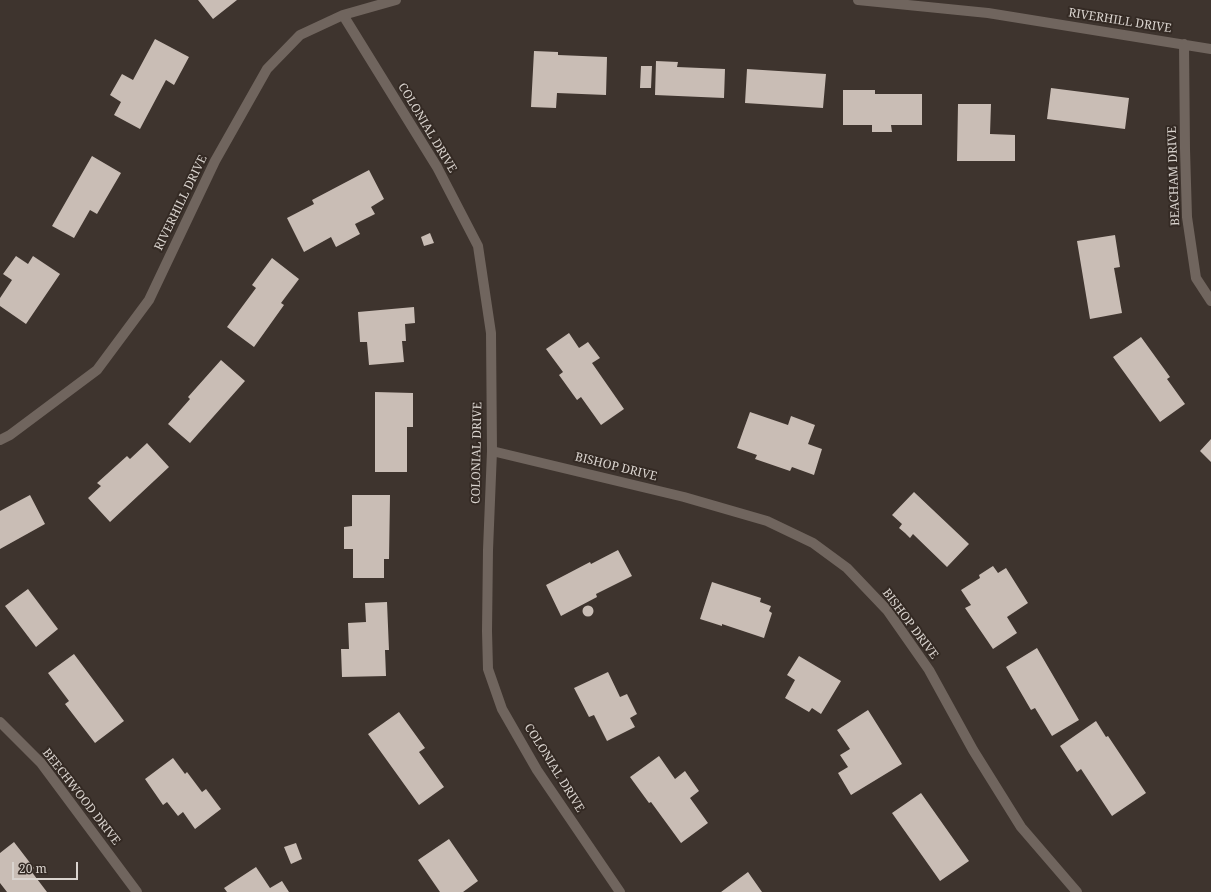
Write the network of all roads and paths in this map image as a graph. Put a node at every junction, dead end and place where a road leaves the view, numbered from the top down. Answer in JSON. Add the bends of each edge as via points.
{"nodes":[{"id":1,"x":396,"y":0,"type":"edge"},
{"id":2,"x":858,"y":0,"type":"edge"},
{"id":3,"x":343,"y":15,"type":"junction"},
{"id":4,"x":1184,"y":44,"type":"junction"},
{"id":5,"x":1211,"y":49,"type":"edge"},
{"id":6,"x":1211,"y":301,"type":"edge"},
{"id":7,"x":0,"y":440,"type":"edge"},
{"id":8,"x":492,"y":451,"type":"junction"},
{"id":9,"x":0,"y":722,"type":"edge"},
{"id":10,"x":137,"y":892,"type":"edge"},
{"id":11,"x":620,"y":892,"type":"edge"},
{"id":12,"x":1077,"y":892,"type":"edge"}],
"edges":[{"from":1,"to":3,"type":"street","name":"RIVERHILL DRIVE"},
{"from":2,"to":4,"type":"street","name":"RIVERHILL DRIVE","via":[[988,13]]},
{"from":3,"to":7,"type":"street","name":"RIVERHILL DRIVE","via":[[300,35],[267,69],[215,161],[149,300],[97,370]]},
{"from":3,"to":8,"type":"street","name":"COLONIAL DRIVE","via":[[436,167],[478,246],[491,333]]},
{"from":4,"to":5,"type":"street","name":"RIVERHILL DRIVE"},
{"from":4,"to":6,"type":"street","name":"BEACHAM DRIVE","via":[[1187,217],[1196,278]]},
{"from":8,"to":11,"type":"street","name":"COLONIAL DRIVE","via":[[486,631],[488,669],[502,709],[537,770]]},
{"from":8,"to":12,"type":"street","name":"BISHOP DRIVE","via":[[684,497],[767,521],[813,543],[847,568],[887,610],[929,670],[973,750],[1021,827]]},
{"from":9,"to":10,"type":"street","name":"BEECHWOOD DRIVE","via":[[41,763]]}]}
